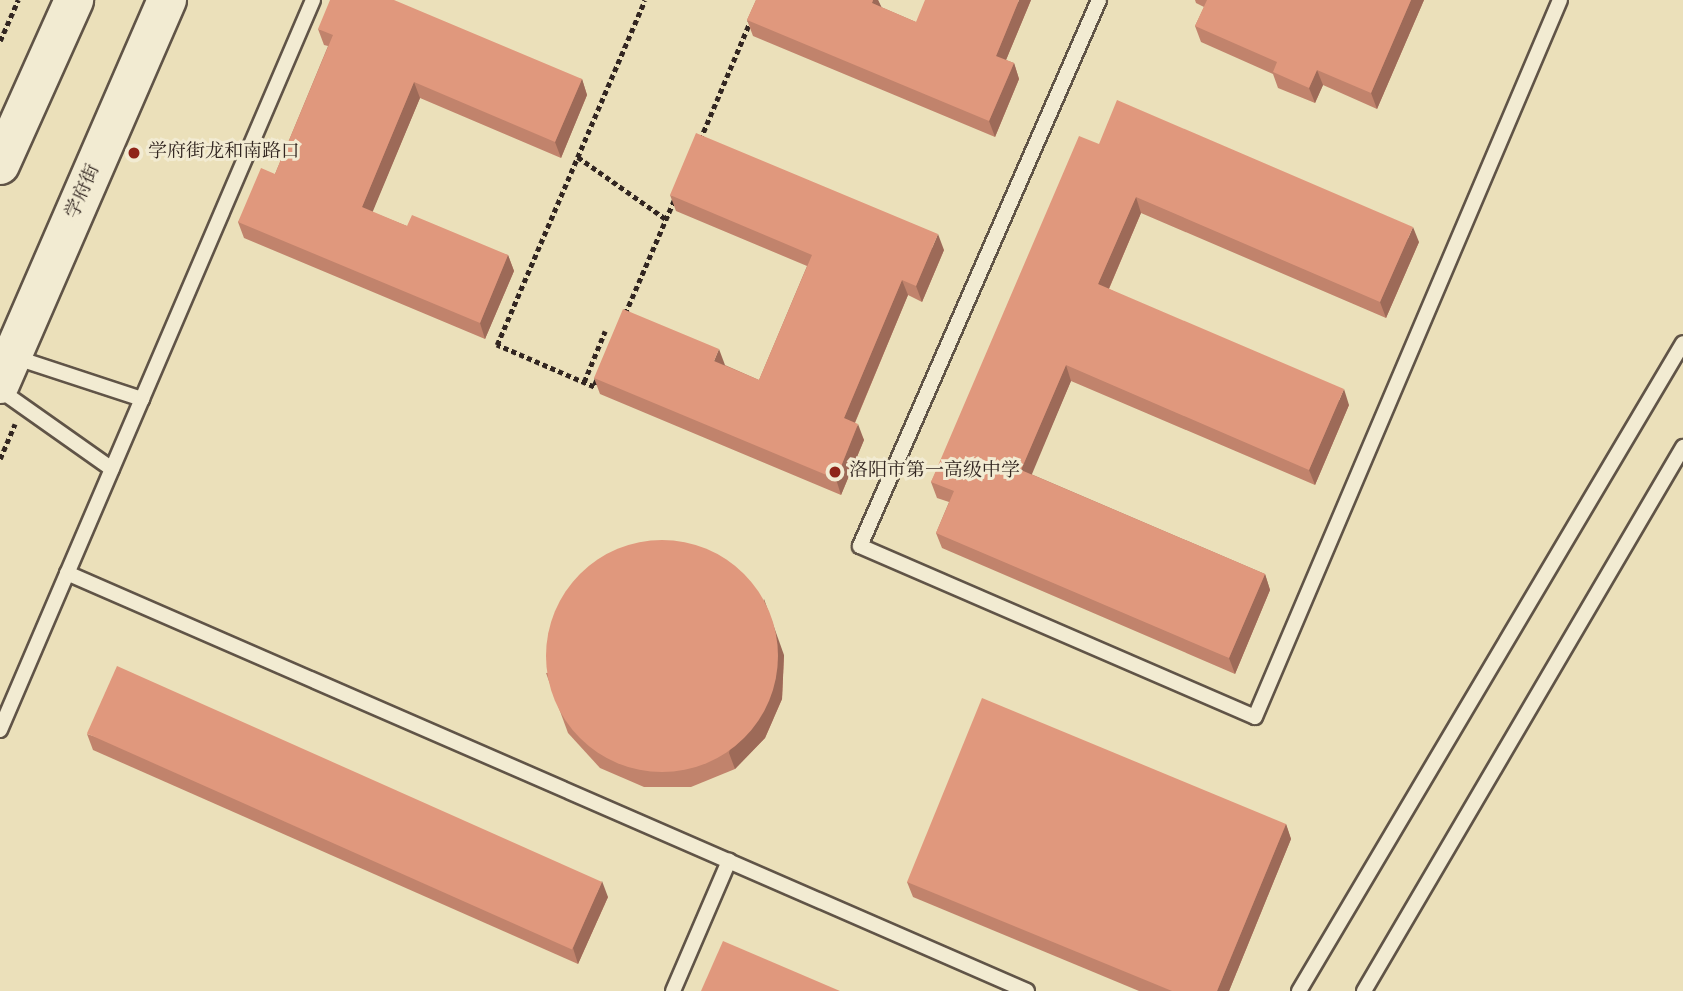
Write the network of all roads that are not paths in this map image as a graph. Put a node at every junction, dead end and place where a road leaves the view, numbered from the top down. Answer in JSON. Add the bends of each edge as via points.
{"nodes":[{"id":1,"x":74,"y":0,"type":"edge"},
{"id":2,"x":167,"y":0,"type":"edge"},
{"id":3,"x":313,"y":0,"type":"edge"},
{"id":4,"x":1099,"y":0,"type":"edge"},
{"id":5,"x":1560,"y":0,"type":"edge"},
{"id":6,"x":0,"y":165,"type":"edge"},
{"id":7,"x":1683,"y":343,"type":"edge"},
{"id":8,"x":4,"y":377,"type":"edge"},
{"id":9,"x":142,"y":399,"type":"junction"},
{"id":10,"x":1683,"y":447,"type":"edge"},
{"id":11,"x":112,"y":469,"type":"junction"},
{"id":12,"x":67,"y":573,"type":"junction"},
{"id":13,"x":0,"y":730,"type":"edge"},
{"id":14,"x":729,"y":861,"type":"junction"},
{"id":15,"x":673,"y":991,"type":"edge"},
{"id":16,"x":1027,"y":991,"type":"edge"},
{"id":17,"x":1298,"y":991,"type":"edge"},
{"id":18,"x":1364,"y":991,"type":"edge"}],
"edges":[{"from":1,"to":6,"type":"main road"},
{"from":2,"to":8,"type":"main road","name":"学府街"},
{"from":3,"to":9,"type":"lane"},
{"from":4,"to":5,"type":"lane","via":[[860,546],[1255,717]]},
{"from":7,"to":17,"type":"lane"},
{"from":8,"to":9,"type":"lane"},
{"from":8,"to":11,"type":"lane"},
{"from":9,"to":11,"type":"lane"},
{"from":10,"to":18,"type":"lane"},
{"from":11,"to":12,"type":"lane"},
{"from":12,"to":13,"type":"lane"},
{"from":12,"to":14,"type":"lane"},
{"from":14,"to":15,"type":"lane"},
{"from":14,"to":16,"type":"lane"}]}
